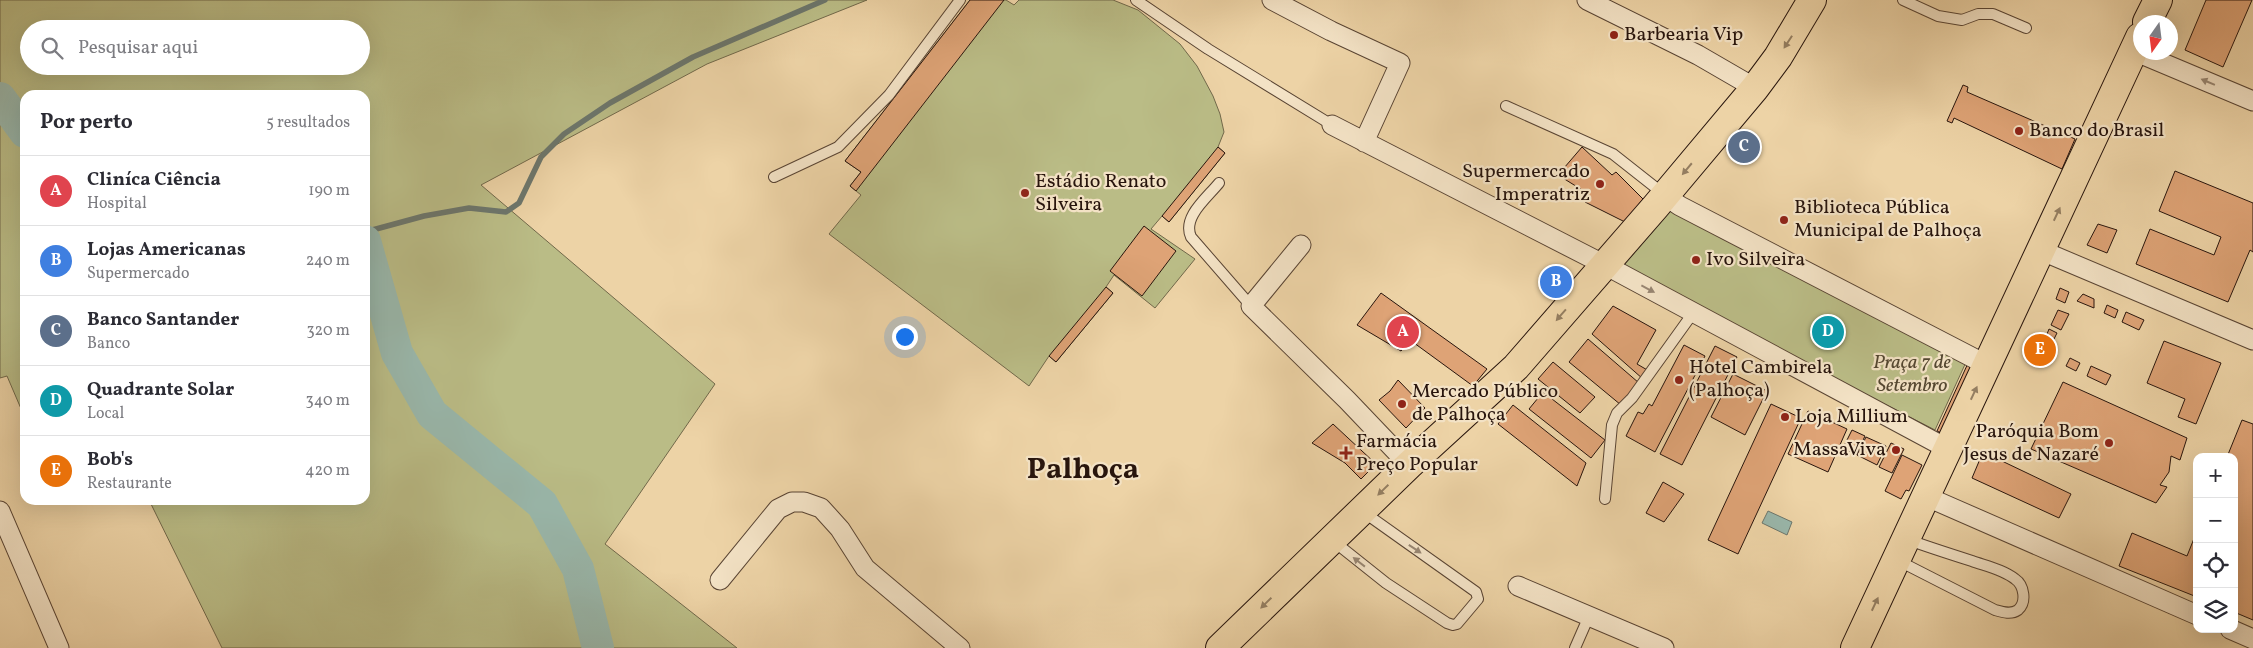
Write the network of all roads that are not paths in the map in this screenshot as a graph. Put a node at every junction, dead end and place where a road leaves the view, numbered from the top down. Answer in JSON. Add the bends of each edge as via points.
{"nodes":[{"id":1,"x":960,"y":0,"type":"edge"},
{"id":2,"x":1136,"y":0,"type":"edge"},
{"id":3,"x":1272,"y":0,"type":"edge"},
{"id":4,"x":1587,"y":0,"type":"edge"},
{"id":5,"x":1812,"y":0,"type":"edge"},
{"id":6,"x":1903,"y":0,"type":"edge"},
{"id":7,"x":2158,"y":0,"type":"edge"},
{"id":8,"x":2150,"y":15,"type":"edge"},
{"id":9,"x":2026,"y":28,"type":"dead end"},
{"id":10,"x":2133,"y":52,"type":"edge"},
{"id":11,"x":2170,"y":60,"type":"edge"},
{"id":12,"x":1755,"y":88,"type":"junction"},
{"id":13,"x":2253,"y":101,"type":"edge"},
{"id":14,"x":1506,"y":106,"type":"dead end"},
{"id":15,"x":1332,"y":125,"type":"joint"},
{"id":16,"x":1364,"y":142,"type":"junction"},
{"id":17,"x":774,"y":177,"type":"dead end"},
{"id":18,"x":1218,"y":183,"type":"dead end"},
{"id":19,"x":1665,"y":196,"type":"junction"},
{"id":20,"x":1300,"y":245,"type":"dead end"},
{"id":21,"x":2040,"y":250,"type":"junction"},
{"id":22,"x":1605,"y":265,"type":"junction"},
{"id":23,"x":1251,"y":306,"type":"junction"},
{"id":24,"x":1693,"y":313,"type":"junction"},
{"id":25,"x":2253,"y":340,"type":"edge"},
{"id":26,"x":1987,"y":365,"type":"junction"},
{"id":27,"x":1948,"y":449,"type":"junction"},
{"id":28,"x":1409,"y":465,"type":"junction"},
{"id":29,"x":1925,"y":496,"type":"junction"},
{"id":30,"x":1604,"y":499,"type":"dead end"},
{"id":31,"x":0,"y":511,"type":"edge"},
{"id":32,"x":1361,"y":511,"type":"junction"},
{"id":33,"x":1332,"y":540,"type":"junction"},
{"id":34,"x":1901,"y":549,"type":"junction"},
{"id":35,"x":720,"y":580,"type":"dead end"},
{"id":36,"x":1518,"y":586,"type":"dead end"},
{"id":37,"x":2193,"y":613,"type":"edge"},
{"id":38,"x":1589,"y":616,"type":"junction"},
{"id":39,"x":2238,"y":632,"type":"edge"},
{"id":40,"x":2253,"y":639,"type":"edge"},
{"id":41,"x":59,"y":648,"type":"edge"},
{"id":42,"x":960,"y":648,"type":"edge"},
{"id":43,"x":1220,"y":648,"type":"edge"},
{"id":44,"x":1575,"y":648,"type":"edge"},
{"id":45,"x":1664,"y":648,"type":"edge"},
{"id":46,"x":1855,"y":648,"type":"edge"}],
"edges":[{"from":1,"to":17,"type":"lane","via":[[890,95],[838,147]]},
{"from":2,"to":15,"type":"lane"},
{"from":3,"to":16,"type":"street","via":[[1400,63]]},
{"from":4,"to":12,"type":"street","via":[[1698,55]]},
{"from":5,"to":12,"type":"main road","one_way":true},
{"from":6,"to":9,"type":"lane","via":[[1938,16],[1962,20],[1978,14],[1993,14]]},
{"from":7,"to":8,"type":"main road"},
{"from":21,"to":10,"type":"main road","one_way":true},
{"from":13,"to":11,"type":"street","one_way":true},
{"from":12,"to":19,"type":"main road","one_way":true},
{"from":14,"to":19,"type":"lane","via":[[1613,154]]},
{"from":15,"to":16,"type":"street"},
{"from":16,"to":22,"type":"street"},
{"from":18,"to":23,"type":"lane","via":[[1190,220],[1187,229]]},
{"from":19,"to":22,"type":"main road"},
{"from":19,"to":26,"type":"street"},
{"from":20,"to":23,"type":"street"},
{"from":21,"to":25,"type":"street"},
{"from":21,"to":26,"type":"main road"},
{"from":22,"to":24,"type":"street","one_way":true},
{"from":22,"to":28,"type":"main road","one_way":true,"via":[[1516,367]]},
{"from":23,"to":28,"type":"street"},
{"from":24,"to":27,"type":"street"},
{"from":24,"to":30,"type":"lane","via":[[1632,398],[1617,413],[1612,424]]},
{"from":27,"to":26,"type":"main road","one_way":true},
{"from":27,"to":29,"type":"main road"},
{"from":28,"to":32,"type":"main road","one_way":true},
{"from":29,"to":34,"type":"main road"},
{"from":29,"to":37,"type":"street"},
{"from":31,"to":41,"type":"street"},
{"from":32,"to":33,"type":"main road"},
{"from":32,"to":33,"type":"lane","one_way":true,"via":[[1476,592],[1478,599],[1457,624],[1447,623],[1386,583]]},
{"from":33,"to":43,"type":"main road","one_way":true},
{"from":34,"to":34,"type":"lane","via":[[1995,610],[2008,613],[2022,604],[2021,584],[1991,567]]},
{"from":46,"to":34,"type":"main road","one_way":true},
{"from":35,"to":42,"type":"street","via":[[778,509],[792,502],[804,502],[822,508],[865,568]]},
{"from":36,"to":38,"type":"street"},
{"from":38,"to":44,"type":"lane"},
{"from":38,"to":45,"type":"street"},
{"from":39,"to":40,"type":"street"}]}
